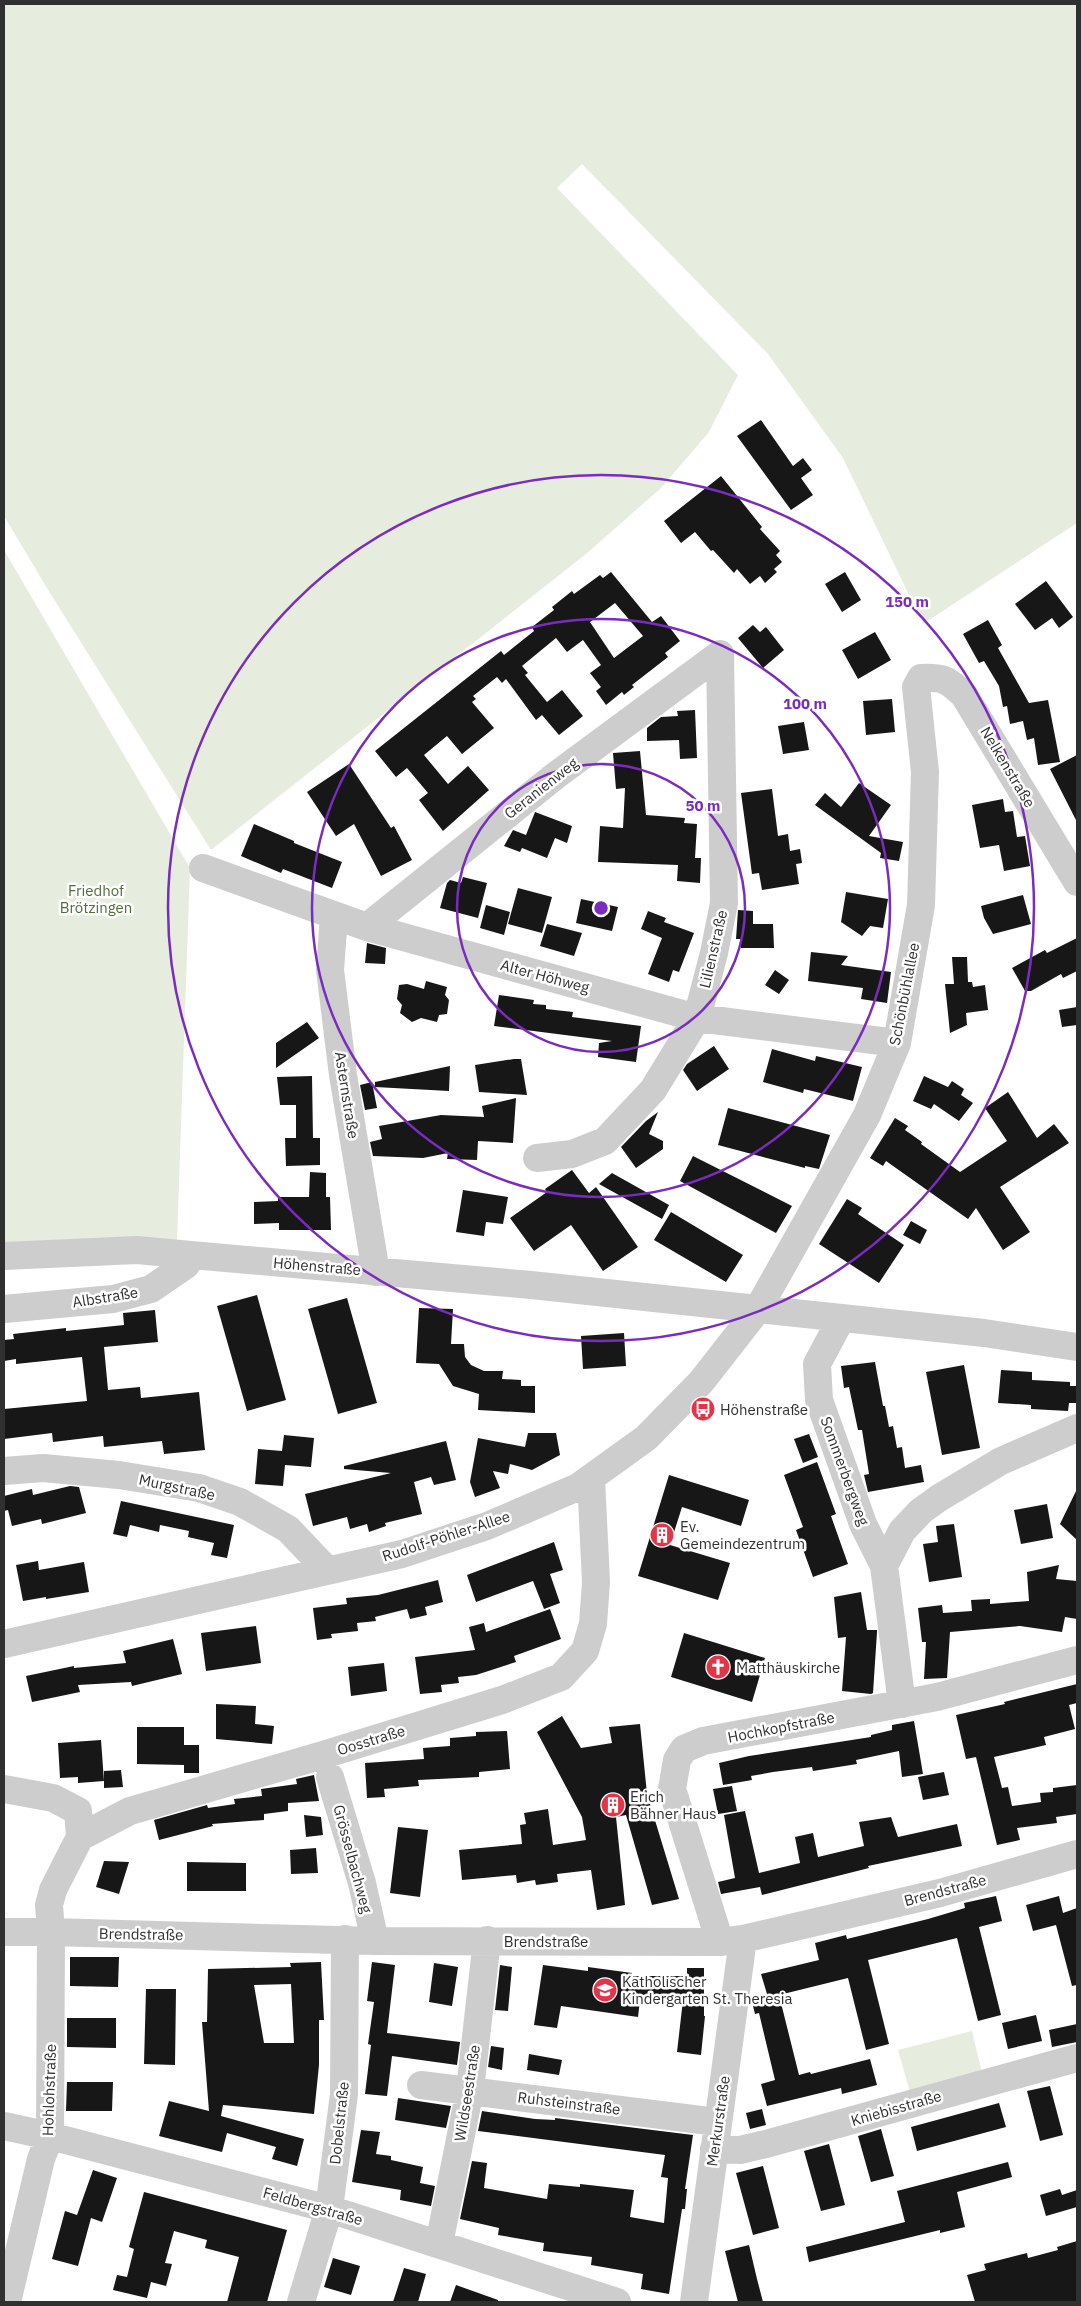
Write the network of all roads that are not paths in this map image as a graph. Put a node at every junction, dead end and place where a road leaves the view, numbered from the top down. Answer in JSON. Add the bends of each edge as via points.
{"nodes":[{"id":1,"x":720,"y":654,"type":"joint"},
{"id":2,"x":921,"y":678,"type":"joint"},
{"id":3,"x":203,"y":868,"type":"dead end"},
{"id":4,"x":1077,"y":882,"type":"edge"},
{"id":5,"x":334,"y":916,"type":"junction"},
{"id":6,"x":367,"y":927,"type":"junction"},
{"id":7,"x":697,"y":1018,"type":"junction"},
{"id":8,"x":898,"y":1043,"type":"junction"},
{"id":9,"x":537,"y":1158,"type":"dead end"},
{"id":10,"x":191,"y":1255,"type":"junction"},
{"id":11,"x":4,"y":1256,"type":"edge"},
{"id":12,"x":376,"y":1272,"type":"junction"},
{"id":13,"x":4,"y":1309,"type":"edge"},
{"id":14,"x":758,"y":1309,"type":"junction"},
{"id":15,"x":841,"y":1319,"type":"junction"},
{"id":16,"x":1077,"y":1347,"type":"edge"},
{"id":17,"x":1077,"y":1428,"type":"edge"},
{"id":18,"x":4,"y":1471,"type":"edge"},
{"id":19,"x":591,"y":1478,"type":"junction"},
{"id":20,"x":884,"y":1566,"type":"junction"},
{"id":21,"x":326,"y":1569,"type":"junction"},
{"id":22,"x":4,"y":1644,"type":"edge"},
{"id":23,"x":1077,"y":1660,"type":"edge"},
{"id":24,"x":902,"y":1704,"type":"junction"},
{"id":25,"x":330,"y":1777,"type":"dead end"},
{"id":26,"x":4,"y":1789,"type":"edge"},
{"id":27,"x":80,"y":1837,"type":"junction"},
{"id":28,"x":1077,"y":1854,"type":"edge"},
{"id":29,"x":4,"y":1932,"type":"edge"},
{"id":30,"x":51,"y":1932,"type":"junction"},
{"id":31,"x":345,"y":1939,"type":"junction"},
{"id":32,"x":487,"y":1940,"type":"junction"},
{"id":33,"x":375,"y":1941,"type":"junction"},
{"id":34,"x":732,"y":1941,"type":"junction"},
{"id":35,"x":1077,"y":2058,"type":"edge"},
{"id":36,"x":421,"y":2085,"type":"dead end"},
{"id":37,"x":470,"y":2090,"type":"junction"},
{"id":38,"x":717,"y":2122,"type":"junction"},
{"id":39,"x":4,"y":2126,"type":"edge"},
{"id":40,"x":50,"y":2136,"type":"junction"},
{"id":41,"x":714,"y":2149,"type":"junction"},
{"id":42,"x":329,"y":2209,"type":"junction"},
{"id":43,"x":438,"y":2244,"type":"junction"},
{"id":44,"x":7,"y":2302,"type":"edge"},
{"id":45,"x":301,"y":2302,"type":"edge"},
{"id":46,"x":618,"y":2302,"type":"edge"},
{"id":47,"x":694,"y":2302,"type":"edge"}],
"edges":[{"from":1,"to":6,"type":"street","name":"Geranienweg","via":[[555,776]]},
{"from":1,"to":7,"type":"street","name":"Lilienstraße","via":[[724,904]]},
{"from":2,"to":4,"type":"street","name":"Nelkenstraße","via":[[950,681],[964,695]]},
{"from":2,"to":8,"type":"street","name":"Schönbühlallee","via":[[916,687],[924,772],[921,905]]},
{"from":3,"to":5,"type":"street","name":"Alter Höhweg"},
{"from":5,"to":6,"type":"street","name":"Alter Höhweg"},
{"from":5,"to":12,"type":"street","name":"Asternstraße","via":[[331,979],[343,1075]]},
{"from":6,"to":7,"type":"street","name":"Alter Höhweg"},
{"from":7,"to":8,"type":"street","name":"Alter Höhweg"},
{"from":7,"to":9,"type":"street","name":"Lilienstraße","via":[[653,1090],[605,1141],[572,1154]]},
{"from":8,"to":14,"type":"street","name":"Schönbühlallee","via":[[868,1115]]},
{"from":10,"to":11,"type":"street","name":"Höhenstraße","via":[[137,1250]]},
{"from":10,"to":12,"type":"street","name":"Höhenstraße"},
{"from":10,"to":13,"type":"street","name":"Albstraße","via":[[186,1265],[151,1290],[113,1299]]},
{"from":12,"to":14,"type":"street","name":"Höhenstraße"},
{"from":14,"to":15,"type":"street","name":"Höhenstraße"},
{"from":14,"to":19,"type":"street","name":"Rudolf-Pöhler-Allee","via":[[701,1382],[646,1438]]},
{"from":15,"to":16,"type":"street","name":"Höhenstraße","via":[[984,1333]]},
{"from":15,"to":20,"type":"street","name":"Sommerbergweg","via":[[817,1364],[820,1400],[863,1524]]},
{"from":17,"to":20,"type":"street","via":[[1001,1461],[939,1498],[902,1531]]},
{"from":18,"to":21,"type":"street","name":"Murgstraße","via":[[43,1468],[119,1475],[198,1488],[240,1502],[288,1529]]},
{"from":19,"to":21,"type":"street","name":"Rudolf-Pöhler-Allee","via":[[578,1487],[487,1526],[402,1554]]},
{"from":19,"to":27,"type":"street","name":"Oosstraße","via":[[596,1573],[593,1624],[585,1651],[560,1677],[483,1706],[130,1811]]},
{"from":20,"to":24,"type":"street","name":"Sommerbergweg"},
{"from":21,"to":22,"type":"street","name":"Rudolf-Pöhler-Allee"},
{"from":23,"to":24,"type":"street","name":"Hochkopfstraße"},
{"from":24,"to":34,"type":"street","name":"Hochkopfstraße","via":[[703,1741],[684,1748],[677,1760],[672,1790]]},
{"from":25,"to":33,"type":"street","name":"Grösselbachweg","via":[[362,1883]]},
{"from":26,"to":27,"type":"street","via":[[54,1798],[78,1811]]},
{"from":27,"to":30,"type":"street","via":[[53,1890],[49,1906]]},
{"from":28,"to":34,"type":"street","name":"Brendstraße","via":[[940,1893]]},
{"from":29,"to":30,"type":"street","name":"Brendstraße"},
{"from":30,"to":31,"type":"street","name":"Brendstraße"},
{"from":30,"to":40,"type":"street","name":"Hohlohstraße"},
{"from":31,"to":33,"type":"street","name":"Brendstraße"},
{"from":31,"to":42,"type":"street","name":"Dobelstraße","via":[[344,2094]]},
{"from":32,"to":33,"type":"street","name":"Brendstraße"},
{"from":32,"to":34,"type":"street","name":"Brendstraße"},
{"from":32,"to":37,"type":"street","name":"Wildseestraße"},
{"from":34,"to":38,"type":"street","name":"Merkurstraße"},
{"from":35,"to":41,"type":"street","name":"Kniebisstraße","via":[[766,2144],[740,2150]]},
{"from":36,"to":37,"type":"street","name":"Ruhsteinstraße"},
{"from":37,"to":38,"type":"street","name":"Ruhsteinstraße"},
{"from":37,"to":43,"type":"street","name":"Wildseestraße"},
{"from":38,"to":41,"type":"street","name":"Merkurstraße"},
{"from":39,"to":40,"type":"street","name":"Feldbergstraße"},
{"from":40,"to":42,"type":"street","name":"Feldbergstraße"},
{"from":40,"to":44,"type":"street","name":"Hohlohstraße","via":[[41,2159]]},
{"from":41,"to":47,"type":"street","name":"Merkurstraße"},
{"from":42,"to":43,"type":"street","name":"Feldbergstraße"},
{"from":42,"to":45,"type":"street","name":"Dobelstraße"},
{"from":43,"to":46,"type":"street","name":"Feldbergstraße"}]}
